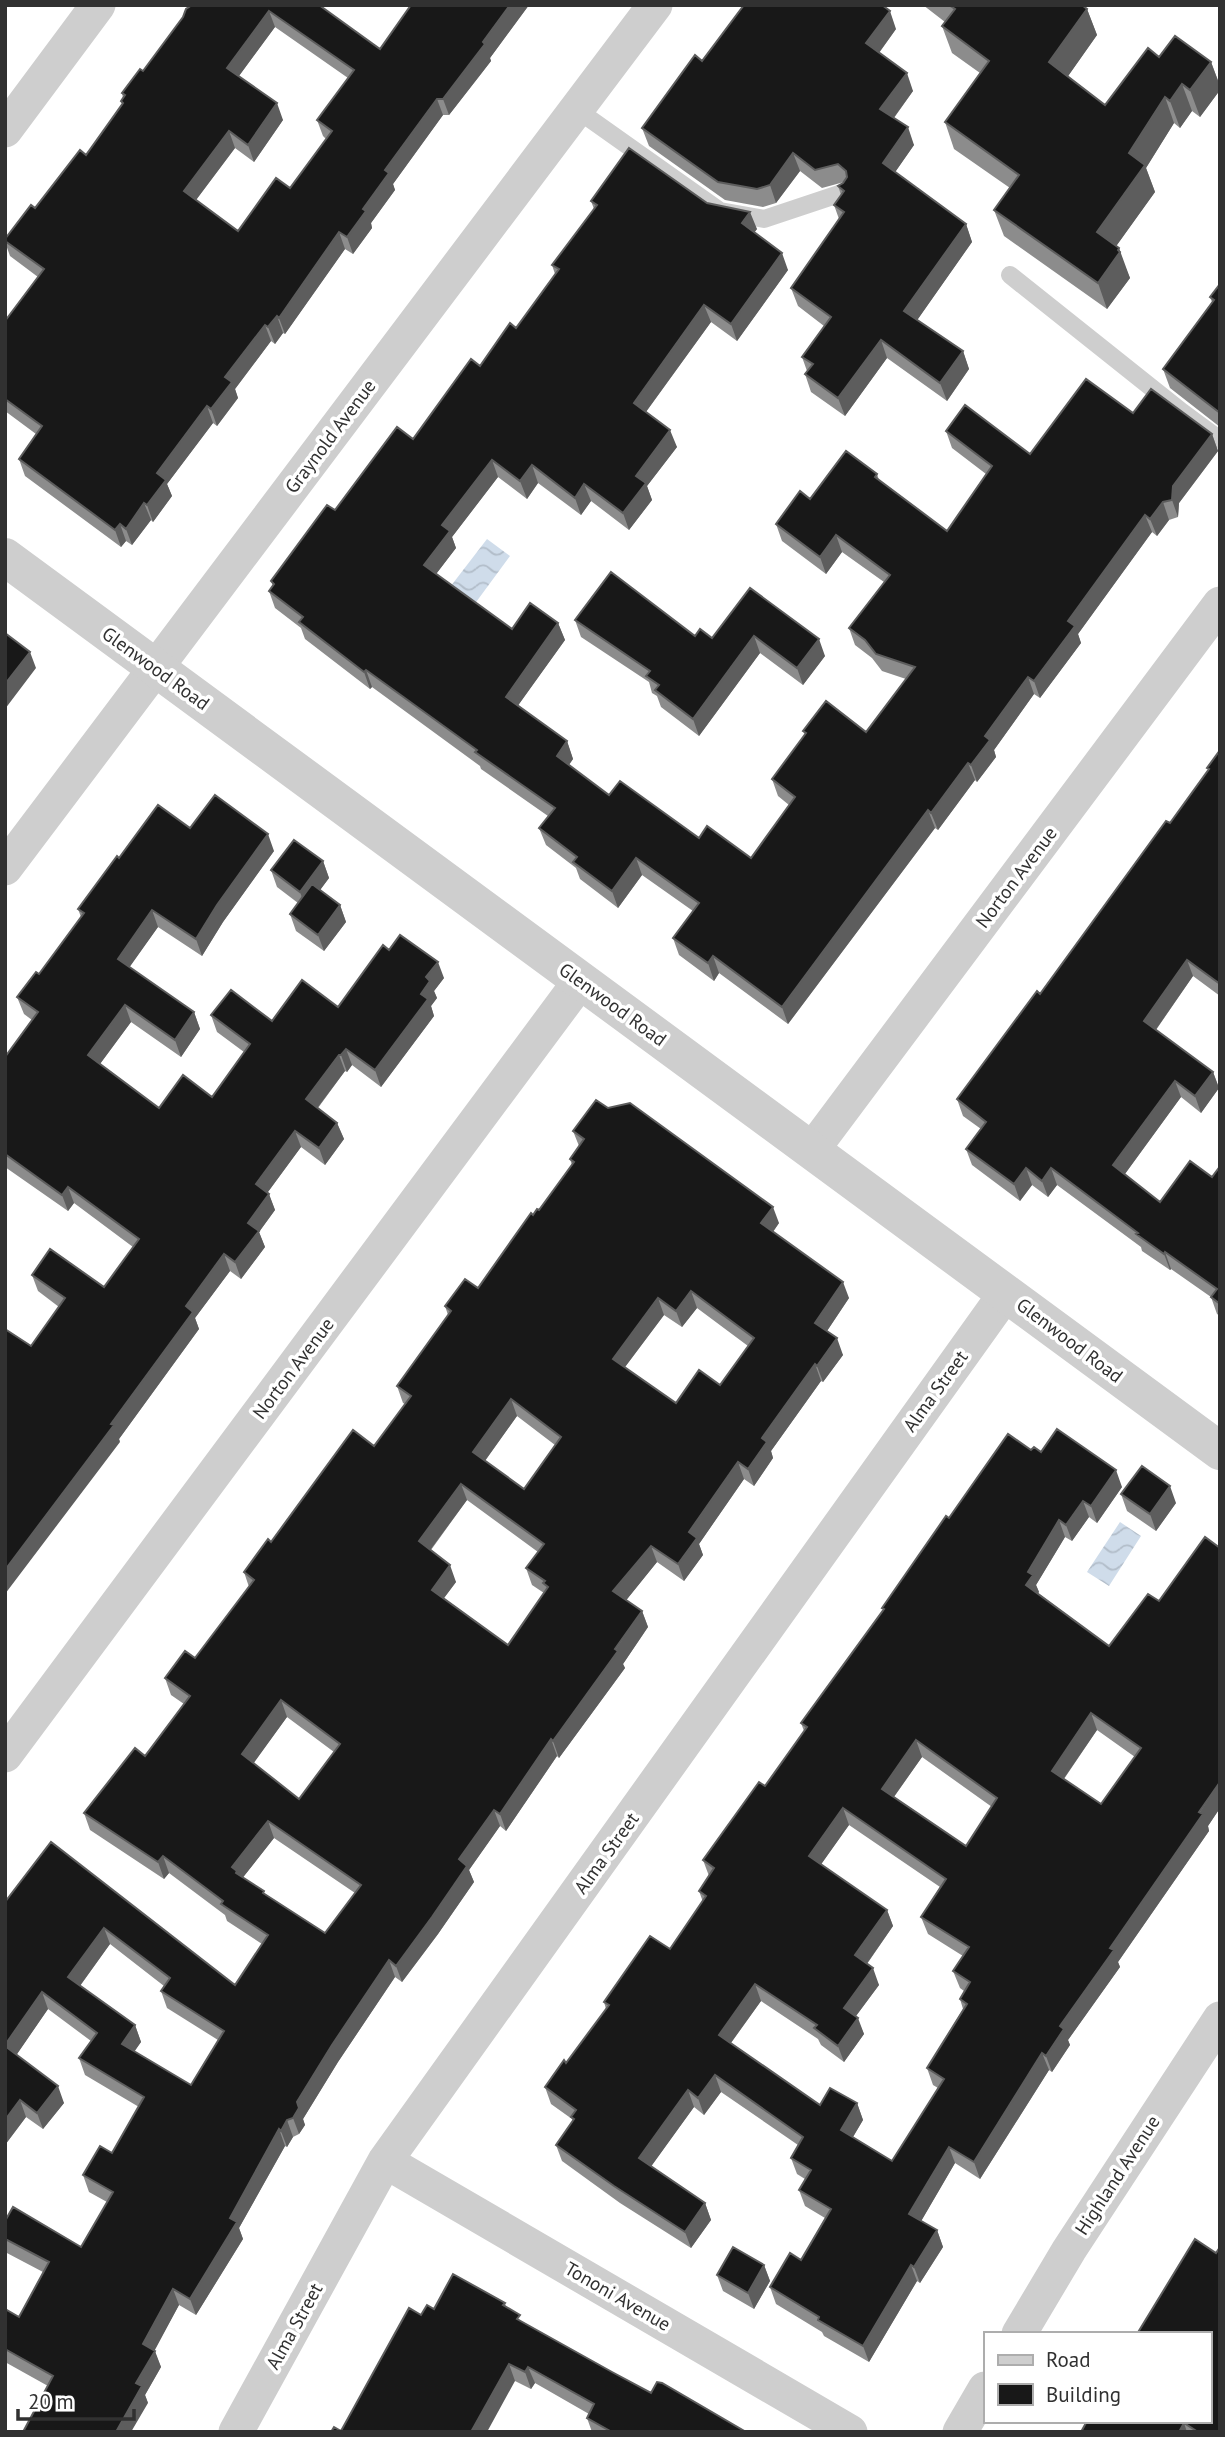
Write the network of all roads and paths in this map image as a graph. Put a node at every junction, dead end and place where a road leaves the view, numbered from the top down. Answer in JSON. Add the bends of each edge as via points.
{"nodes":[{"id":1,"x":98,"y":5,"type":"edge"},
{"id":2,"x":654,"y":5,"type":"edge"},
{"id":3,"x":576,"y":109,"type":"junction"},
{"id":4,"x":5,"y":130,"type":"edge"},
{"id":5,"x":842,"y":192,"type":"edge"},
{"id":6,"x":1010,"y":275,"type":"dead end"},
{"id":7,"x":1220,"y":440,"type":"edge"},
{"id":8,"x":5,"y":557,"type":"edge"},
{"id":9,"x":1220,"y":604,"type":"edge"},
{"id":10,"x":154,"y":667,"type":"junction"},
{"id":11,"x":5,"y":867,"type":"edge"},
{"id":12,"x":581,"y":981,"type":"junction"},
{"id":13,"x":812,"y":1150,"type":"junction"},
{"id":14,"x":1006,"y":1293,"type":"junction"},
{"id":15,"x":1220,"y":1451,"type":"edge"},
{"id":16,"x":5,"y":1755,"type":"edge"},
{"id":17,"x":1220,"y":2019,"type":"edge"},
{"id":18,"x":385,"y":2161,"type":"junction"},
{"id":19,"x":1020,"y":2332,"type":"edge"},
{"id":20,"x":984,"y":2391,"type":"edge"},
{"id":21,"x":236,"y":2432,"type":"edge"},
{"id":22,"x":850,"y":2432,"type":"edge"},
{"id":23,"x":960,"y":2432,"type":"edge"}],
"edges":[{"from":1,"to":4,"type":"street"},
{"from":2,"to":3,"type":"street","name":"Graynold Avenue"},
{"from":3,"to":5,"type":"lane","via":[[720,211],[764,219]]},
{"from":3,"to":10,"type":"street","name":"Graynold Avenue"},
{"from":6,"to":7,"type":"lane"},
{"from":8,"to":10,"type":"street","name":"Glenwood Road"},
{"from":9,"to":13,"type":"street","name":"Norton Avenue"},
{"from":10,"to":11,"type":"street","name":"Graynold Avenue"},
{"from":10,"to":12,"type":"street","name":"Glenwood Road"},
{"from":12,"to":13,"type":"street","name":"Glenwood Road"},
{"from":12,"to":16,"type":"street","name":"Norton Avenue"},
{"from":13,"to":14,"type":"street","name":"Glenwood Road"},
{"from":14,"to":15,"type":"street","name":"Glenwood Road"},
{"from":14,"to":18,"type":"street","name":"Alma Street"},
{"from":17,"to":19,"type":"street","name":"Highland Avenue"},
{"from":18,"to":21,"type":"street","name":"Alma Street"},
{"from":18,"to":22,"type":"street","name":"Tononi Avenue"},
{"from":20,"to":23,"type":"street"}]}
